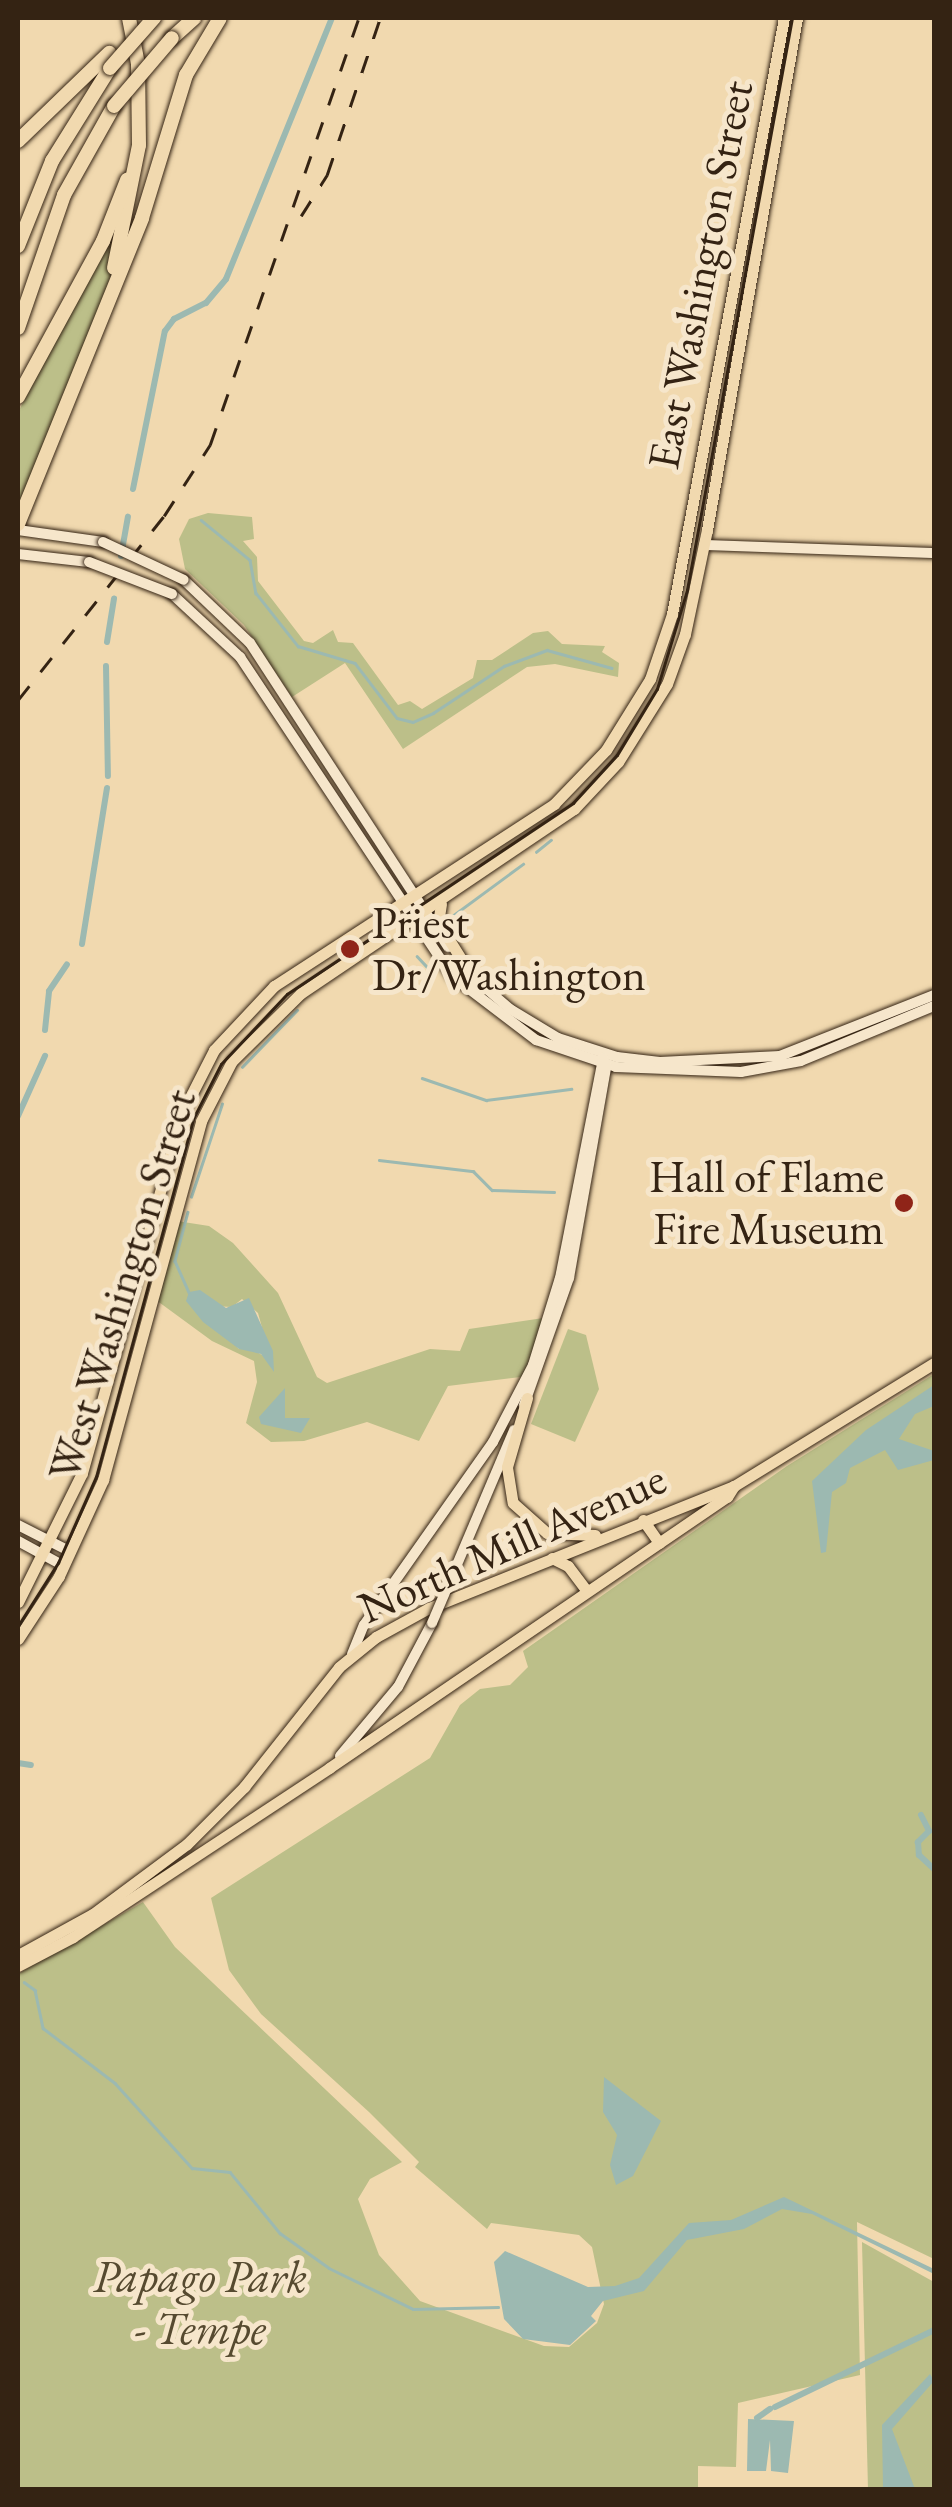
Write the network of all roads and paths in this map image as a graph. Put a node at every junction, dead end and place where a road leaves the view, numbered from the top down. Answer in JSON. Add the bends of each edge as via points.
{"nodes":[{"id":1,"x":129,"y":18,"type":"edge"},
{"id":2,"x":153,"y":18,"type":"edge"},
{"id":3,"x":194,"y":18,"type":"edge"},
{"id":4,"x":220,"y":18,"type":"edge"},
{"id":5,"x":784,"y":18,"type":"edge"},
{"id":6,"x":797,"y":18,"type":"edge"},
{"id":7,"x":110,"y":60,"type":"junction"},
{"id":8,"x":139,"y":109,"type":"junction"},
{"id":9,"x":18,"y":141,"type":"edge"},
{"id":10,"x":18,"y":246,"type":"edge"},
{"id":11,"x":18,"y":328,"type":"edge"},
{"id":12,"x":82,"y":364,"type":"junction"},
{"id":13,"x":18,"y":398,"type":"edge"},
{"id":14,"x":18,"y":527,"type":"edge"},
{"id":15,"x":685,"y":545,"type":"joint"},
{"id":16,"x":704,"y":545,"type":"junction"},
{"id":17,"x":934,"y":553,"type":"edge"},
{"id":18,"x":18,"y":554,"type":"edge"},
{"id":19,"x":282,"y":719,"type":"junction"},
{"id":20,"x":322,"y":753,"type":"junction"},
{"id":21,"x":414,"y":896,"type":"junction"},
{"id":22,"x":442,"y":902,"type":"junction"},
{"id":23,"x":400,"y":904,"type":"junction"},
{"id":24,"x":418,"y":918,"type":"junction"},
{"id":25,"x":473,"y":978,"type":"junction"},
{"id":26,"x":934,"y":995,"type":"edge"},
{"id":27,"x":934,"y":1006,"type":"edge"},
{"id":28,"x":604,"y":1062,"type":"junction"},
{"id":29,"x":934,"y":1363,"type":"edge"},
{"id":30,"x":527,"y":1398,"type":"junction"},
{"id":31,"x":734,"y":1486,"type":"junction"},
{"id":32,"x":642,"y":1520,"type":"junction"},
{"id":33,"x":18,"y":1525,"type":"edge"},
{"id":34,"x":610,"y":1533,"type":"junction"},
{"id":35,"x":18,"y":1541,"type":"edge"},
{"id":36,"x":51,"y":1542,"type":"junction"},
{"id":37,"x":659,"y":1543,"type":"junction"},
{"id":38,"x":71,"y":1552,"type":"junction"},
{"id":39,"x":44,"y":1555,"type":"junction"},
{"id":40,"x":552,"y":1558,"type":"junction"},
{"id":41,"x":64,"y":1566,"type":"junction"},
{"id":42,"x":587,"y":1591,"type":"junction"},
{"id":43,"x":18,"y":1602,"type":"edge"},
{"id":44,"x":18,"y":1639,"type":"edge"},
{"id":45,"x":352,"y":1654,"type":"junction"},
{"id":46,"x":329,"y":1768,"type":"junction"},
{"id":47,"x":202,"y":1828,"type":"junction"},
{"id":48,"x":218,"y":1842,"type":"junction"},
{"id":49,"x":18,"y":1955,"type":"edge"},
{"id":50,"x":18,"y":1966,"type":"edge"}],
"edges":[{"from":1,"to":8,"type":"highway"},
{"from":2,"to":7,"type":"highway","bridge":true},
{"from":3,"to":11,"type":"highway","bridge":true,"via":[[114,106],[64,195]]},
{"from":4,"to":12,"type":"highway","via":[[186,74],[142,218]]},
{"from":5,"to":15,"type":"main road","name":"East Washington Street"},
{"from":6,"to":16,"type":"main road","name":"East Washington Street"},
{"from":7,"to":9,"type":"highway"},
{"from":7,"to":10,"type":"highway","via":[[52,161]]},
{"from":8,"to":12,"type":"highway","via":[[126,224]]},
{"from":8,"to":13,"type":"highway","via":[[114,219]]},
{"from":12,"to":14,"type":"highway"},
{"from":14,"to":20,"type":"main road","bridge":true,"via":[[102,542],[184,580],[244,635]]},
{"from":15,"to":21,"type":"main road","name":"West Washington Street","via":[[658,658],[606,750],[535,818]]},
{"from":16,"to":17,"type":"main road"},
{"from":16,"to":22,"type":"main road","name":"West Washington Street","via":[[675,663],[618,762],[558,823]]},
{"from":18,"to":19,"type":"main road","bridge":true,"via":[[89,562],[172,594],[227,641]]},
{"from":19,"to":20,"type":"main road","via":[[309,750]]},
{"from":19,"to":23,"type":"main road"},
{"from":20,"to":21,"type":"main road"},
{"from":21,"to":23,"type":"main road","name":"West Washington Street"},
{"from":21,"to":24,"type":"main road"},
{"from":22,"to":24,"type":"main road","name":"West Washington Street"},
{"from":22,"to":25,"type":"main road","via":[[438,922]]},
{"from":23,"to":24,"type":"main road"},
{"from":23,"to":36,"type":"main road","name":"West Washington Street","via":[[266,992],[232,1026],[194,1084],[92,1442]]},
{"from":24,"to":25,"type":"main road"},
{"from":24,"to":28,"type":"main road","via":[[452,976],[493,1013],[536,1040]]},
{"from":24,"to":38,"type":"main road","name":"West Washington Street","via":[[270,1018],[232,1061],[209,1101],[116,1438]]},
{"from":25,"to":28,"type":"main road","via":[[535,1026]]},
{"from":26,"to":28,"type":"main road","via":[[763,1060]]},
{"from":27,"to":28,"type":"main road","via":[[765,1069],[683,1073]]},
{"from":28,"to":30,"type":"main road","via":[[569,1278]]},
{"from":28,"to":45,"type":"main road","via":[[560,1278],[533,1366],[493,1442],[364,1625]]},
{"from":29,"to":31,"type":"main road","name":"North Mill Avenue"},
{"from":30,"to":34,"type":"main road","via":[[507,1467],[516,1507],[552,1534]]},
{"from":30,"to":46,"type":"main road","bridge":true,"via":[[398,1687]]},
{"from":31,"to":32,"type":"main road","name":"North Mill Avenue"},
{"from":31,"to":37,"type":"main road","name":"North Mill Avenue"},
{"from":32,"to":34,"type":"main road","name":"North Mill Avenue"},
{"from":32,"to":37,"type":"main road"},
{"from":33,"to":36,"type":"main road"},
{"from":34,"to":40,"type":"main road","name":"North Mill Avenue"},
{"from":35,"to":39,"type":"main road"},
{"from":36,"to":38,"type":"main road"},
{"from":36,"to":39,"type":"main road","name":"West Washington Street"},
{"from":37,"to":42,"type":"main road","name":"North Mill Avenue"},
{"from":38,"to":41,"type":"main road","name":"West Washington Street"},
{"from":39,"to":41,"type":"main road"},
{"from":39,"to":43,"type":"main road","name":"West Washington Street"},
{"from":40,"to":42,"type":"main road","via":[[568,1566]]},
{"from":40,"to":45,"type":"main road","name":"North Mill Avenue","via":[[430,1608]]},
{"from":41,"to":44,"type":"main road","name":"West Washington Street"},
{"from":42,"to":46,"type":"main road","name":"North Mill Avenue"},
{"from":45,"to":47,"type":"main road","name":"North Mill Avenue"},
{"from":46,"to":48,"type":"main road","name":"North Mill Avenue"},
{"from":47,"to":48,"type":"main road"},
{"from":47,"to":49,"type":"main road","name":"North Mill Avenue","via":[[152,1874]]},
{"from":48,"to":50,"type":"main road","name":"North Mill Avenue"}]}
